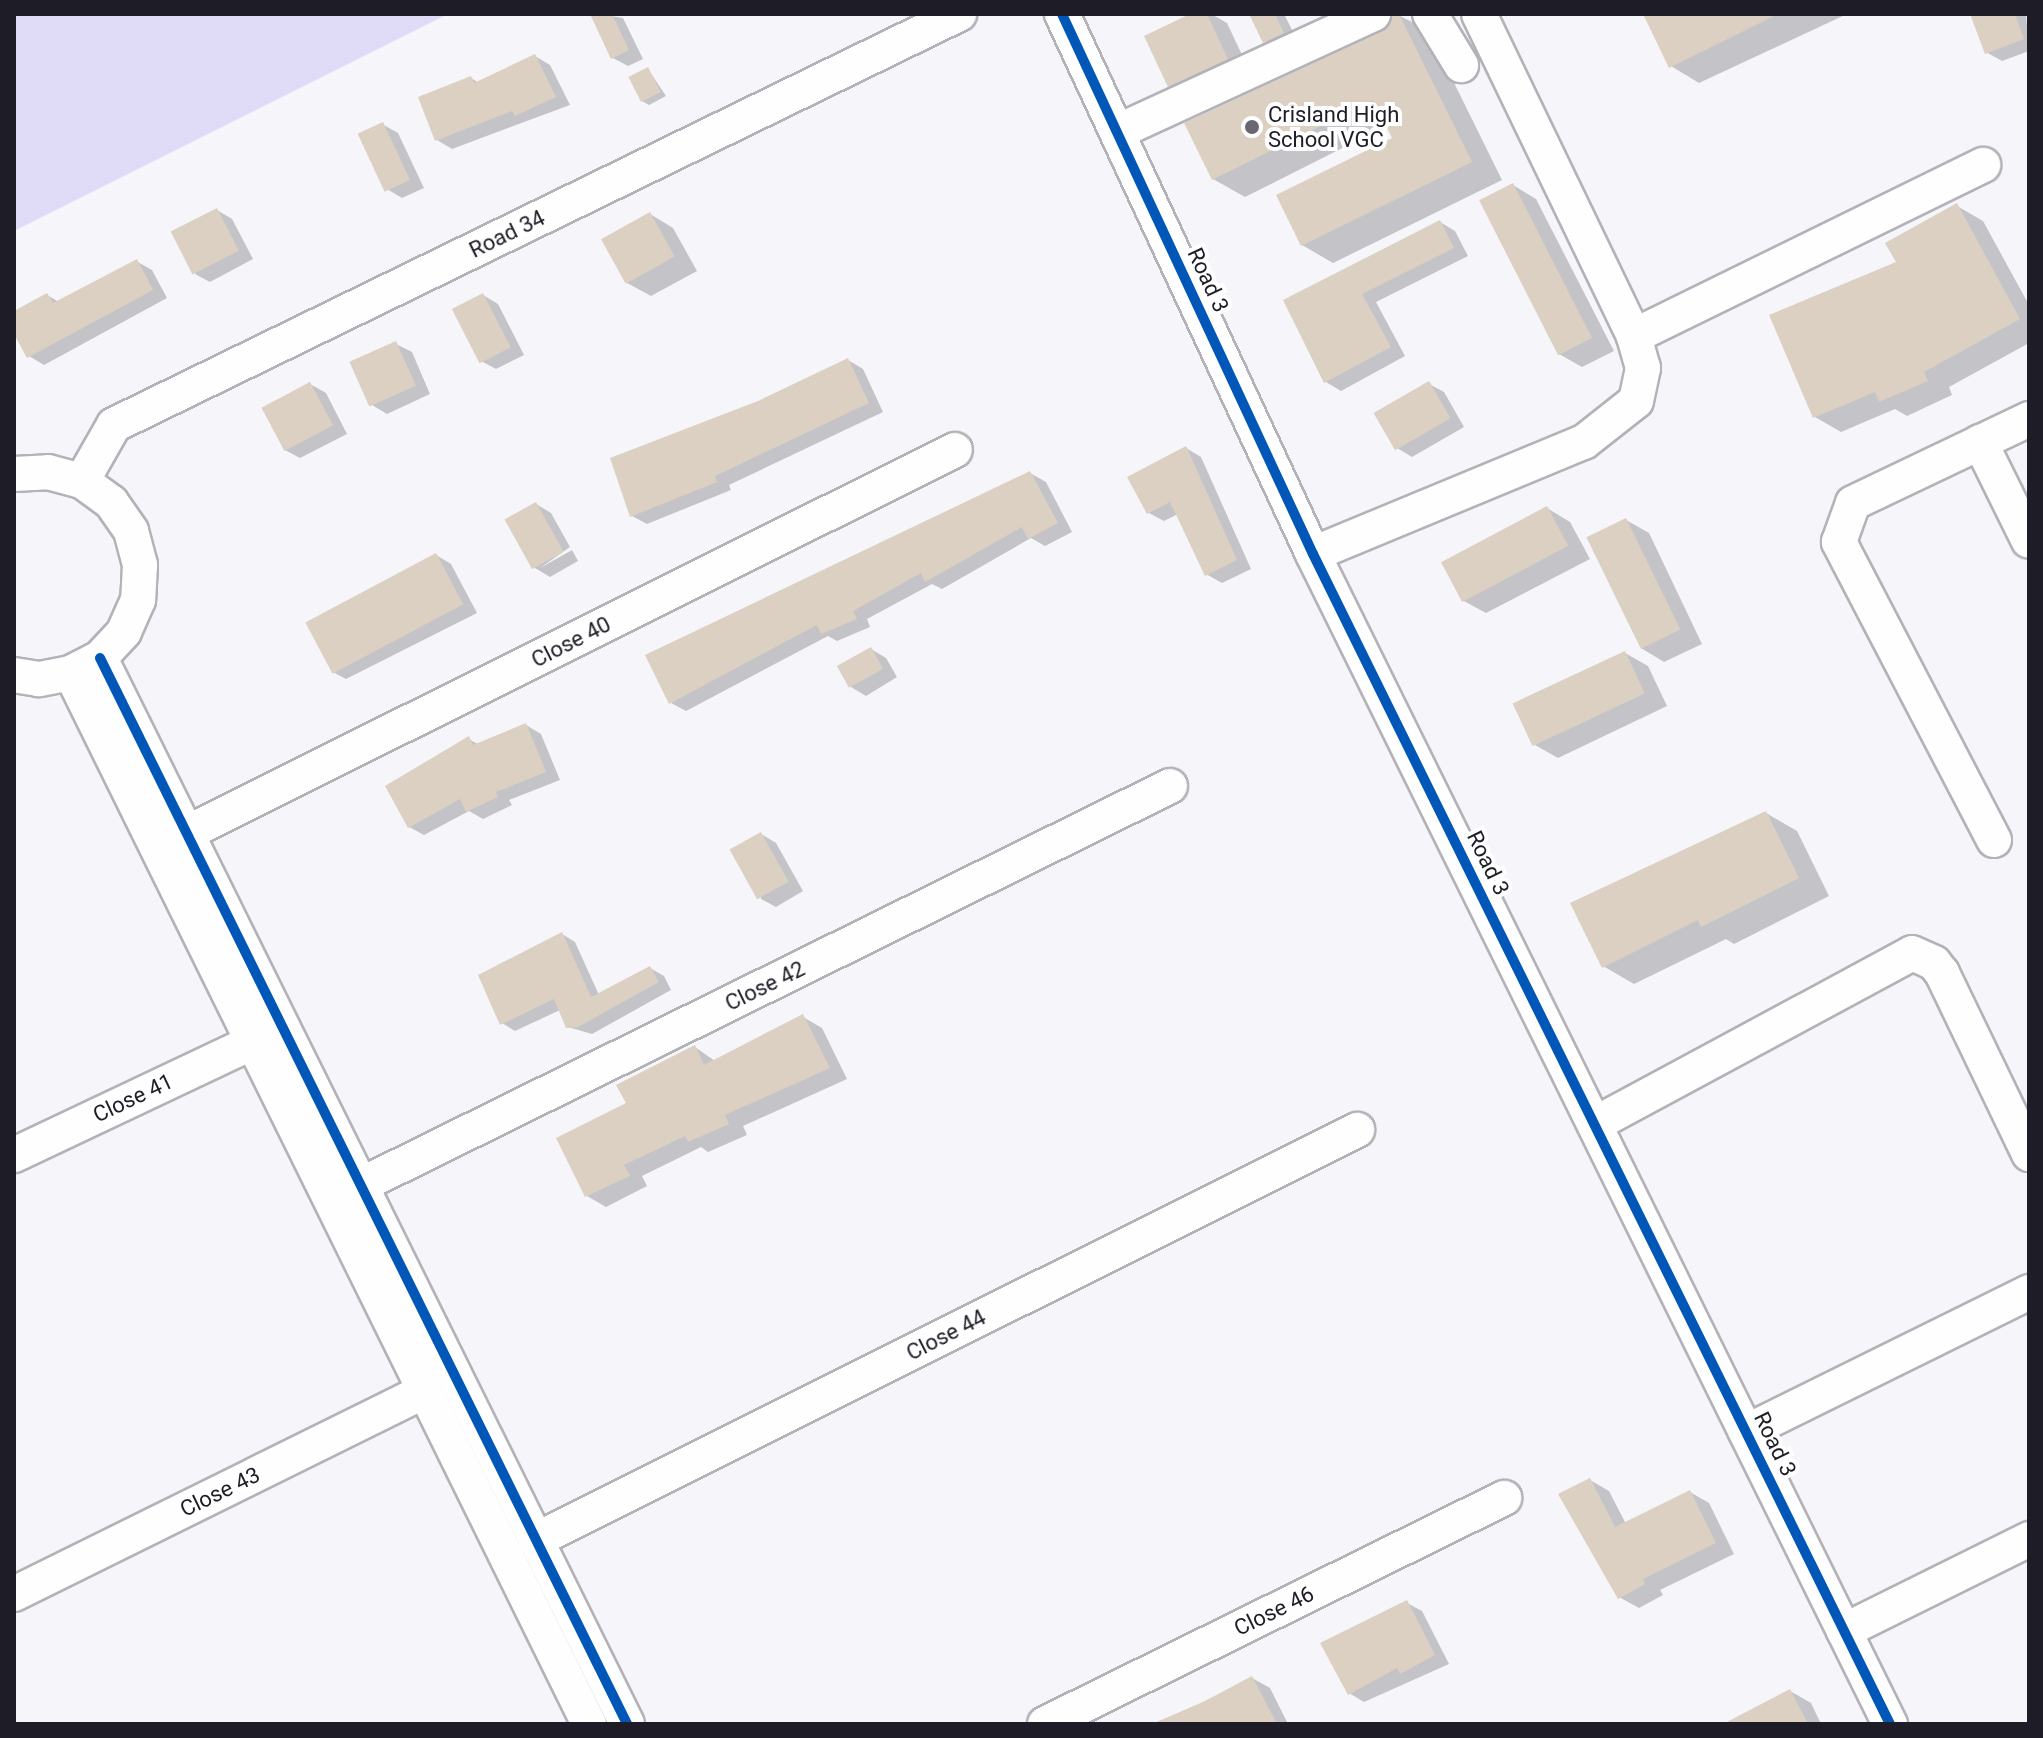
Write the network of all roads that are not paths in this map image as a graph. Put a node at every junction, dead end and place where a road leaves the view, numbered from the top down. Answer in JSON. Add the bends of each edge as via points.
{"nodes":[{"id":1,"x":959,"y":14,"type":"edge"},
{"id":2,"x":1062,"y":14,"type":"edge"},
{"id":3,"x":1373,"y":14,"type":"edge"},
{"id":4,"x":1430,"y":14,"type":"edge"},
{"id":5,"x":1479,"y":14,"type":"edge"},
{"id":6,"x":1461,"y":65,"type":"dead end"},
{"id":7,"x":1117,"y":132,"type":"junction"},
{"id":8,"x":1983,"y":165,"type":"dead end"},
{"id":9,"x":1634,"y":336,"type":"junction"},
{"id":10,"x":2029,"y":419,"type":"edge"},
{"id":11,"x":1980,"y":442,"type":"junction"},
{"id":12,"x":955,"y":450,"type":"dead end"},
{"id":13,"x":14,"y":454,"type":"edge"},
{"id":14,"x":48,"y":472,"type":"junction"},
{"id":15,"x":14,"y":474,"type":"edge"},
{"id":16,"x":82,"y":481,"type":"junction"},
{"id":17,"x":2029,"y":541,"type":"edge"},
{"id":18,"x":1313,"y":554,"type":"junction"},
{"id":19,"x":86,"y":666,"type":"junction"},
{"id":20,"x":14,"y":675,"type":"edge"},
{"id":21,"x":1170,"y":786,"type":"dead end"},
{"id":22,"x":187,"y":833,"type":"junction"},
{"id":23,"x":1994,"y":840,"type":"dead end"},
{"id":24,"x":253,"y":1042,"type":"junction"},
{"id":25,"x":1595,"y":1124,"type":"junction"},
{"id":26,"x":1357,"y":1130,"type":"dead end"},
{"id":27,"x":2029,"y":1154,"type":"edge"},
{"id":28,"x":14,"y":1155,"type":"edge"},
{"id":29,"x":361,"y":1185,"type":"junction"},
{"id":30,"x":2029,"y":1292,"type":"edge"},
{"id":31,"x":425,"y":1391,"type":"junction"},
{"id":32,"x":1746,"y":1432,"type":"junction"},
{"id":33,"x":504,"y":1475,"type":"junction"},
{"id":34,"x":474,"y":1490,"type":"junction"},
{"id":35,"x":1504,"y":1498,"type":"dead end"},
{"id":36,"x":2029,"y":1539,"type":"edge"},
{"id":37,"x":536,"y":1540,"type":"junction"},
{"id":38,"x":14,"y":1594,"type":"edge"},
{"id":39,"x":1844,"y":1631,"type":"junction"},
{"id":40,"x":589,"y":1724,"type":"edge"},
{"id":41,"x":627,"y":1724,"type":"edge"},
{"id":42,"x":1045,"y":1724,"type":"edge"},
{"id":43,"x":1890,"y":1724,"type":"edge"}],
"edges":[{"from":1,"to":16,"type":"street","name":"Road 34","via":[[114,425]]},
{"from":2,"to":7,"type":"street","name":"Road 3"},
{"from":3,"to":7,"type":"street"},
{"from":4,"to":6,"type":"street"},
{"from":5,"to":9,"type":"street"},
{"from":7,"to":18,"type":"street","name":"Road 3"},
{"from":8,"to":9,"type":"street"},
{"from":9,"to":18,"type":"street","via":[[1643,368],[1636,401],[1584,442]]},
{"from":10,"to":11,"type":"street"},
{"from":11,"to":17,"type":"street"},
{"from":11,"to":23,"type":"street","via":[[1853,503],[1839,542]]},
{"from":12,"to":22,"type":"street","name":"Close 40"},
{"from":13,"to":14,"type":"street"},
{"from":14,"to":15,"type":"street"},
{"from":14,"to":16,"type":"street"},
{"from":16,"to":19,"type":"street","via":[[111,502],[140,565],[138,600],[124,632]]},
{"from":18,"to":25,"type":"street","name":"Road 3"},
{"from":19,"to":20,"type":"street","via":[[39,679]]},
{"from":19,"to":22,"type":"street"},
{"from":19,"to":24,"type":"street"},
{"from":21,"to":29,"type":"street","name":"Close 42"},
{"from":22,"to":29,"type":"street"},
{"from":24,"to":28,"type":"street","name":"Close 41"},
{"from":24,"to":31,"type":"street"},
{"from":25,"to":27,"type":"street","via":[[1912,953],[1942,973]]},
{"from":25,"to":32,"type":"street","name":"Road 3"},
{"from":26,"to":37,"type":"street","name":"Close 44"},
{"from":29,"to":33,"type":"street"},
{"from":30,"to":32,"type":"street"},
{"from":31,"to":34,"type":"street"},
{"from":31,"to":38,"type":"street","name":"Close 43"},
{"from":32,"to":39,"type":"street","name":"Road 3"},
{"from":33,"to":34,"type":"street"},
{"from":33,"to":37,"type":"street"},
{"from":34,"to":40,"type":"street"},
{"from":35,"to":42,"type":"street","name":"Close 46"},
{"from":36,"to":39,"type":"street"},
{"from":37,"to":41,"type":"street"},
{"from":39,"to":43,"type":"street","name":"Road 3"}]}
